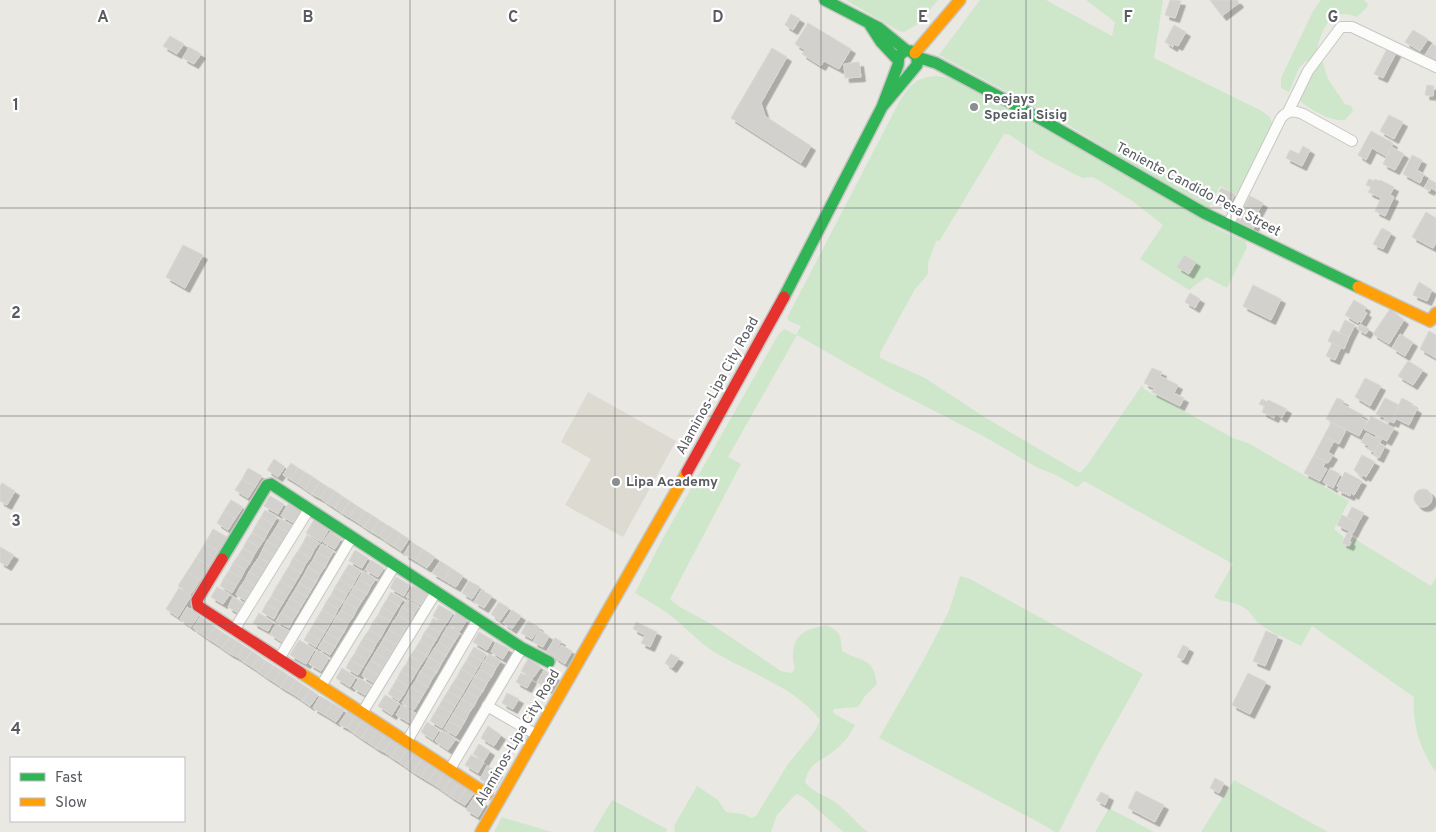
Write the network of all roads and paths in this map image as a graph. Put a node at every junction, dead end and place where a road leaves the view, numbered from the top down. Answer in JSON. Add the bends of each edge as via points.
{"nodes":[{"id":1,"x":825,"y":0,"type":"edge"},
{"id":2,"x":960,"y":0,"type":"edge"},
{"id":3,"x":868,"y":23,"type":"junction"},
{"id":4,"x":913,"y":60,"type":"junction"},
{"id":5,"x":897,"y":62,"type":"junction"},
{"id":6,"x":1436,"y":67,"type":"edge"},
{"id":7,"x":882,"y":107,"type":"junction"},
{"id":8,"x":1288,"y":112,"type":"junction"},
{"id":9,"x":1352,"y":142,"type":"dead end"},
{"id":10,"x":1228,"y":224,"type":"junction"},
{"id":11,"x":1434,"y":319,"type":"edge"},
{"id":12,"x":309,"y":508,"type":"junction"},
{"id":13,"x":352,"y":537,"type":"junction"},
{"id":14,"x":395,"y":565,"type":"junction"},
{"id":15,"x":436,"y":592,"type":"junction"},
{"id":16,"x":478,"y":618,"type":"junction"},
{"id":17,"x":234,"y":630,"type":"junction"},
{"id":18,"x":522,"y":648,"type":"junction"},
{"id":19,"x":279,"y":659,"type":"junction"},
{"id":20,"x":548,"y":662,"type":"dead end"},
{"id":21,"x":321,"y":686,"type":"junction"},
{"id":22,"x":488,"y":706,"type":"junction"},
{"id":23,"x":362,"y":713,"type":"junction"},
{"id":24,"x":538,"y":735,"type":"junction"},
{"id":25,"x":407,"y":741,"type":"junction"},
{"id":26,"x":450,"y":769,"type":"junction"},
{"id":27,"x":486,"y":794,"type":"dead end"},
{"id":28,"x":481,"y":832,"type":"edge"}],
"edges":[{"from":1,"to":3,"type":"street"},
{"from":2,"to":4,"type":"street"},
{"from":3,"to":4,"type":"street","via":[[888,34]]},
{"from":3,"to":5,"type":"street"},
{"from":4,"to":5,"type":"street","via":[[899,54]]},
{"from":4,"to":5,"type":"street","via":[[903,70]]},
{"from":4,"to":7,"type":"street","name":"Alaminos-Lipa City Road"},
{"from":4,"to":10,"type":"street","name":"Teniente Candido Pesa Street","via":[[929,70],[948,70]]},
{"from":5,"to":7,"type":"street","name":"Alaminos-Lipa City Road"},
{"from":6,"to":8,"type":"street","via":[[1352,27],[1341,27],[1308,71]]},
{"from":7,"to":24,"type":"street","name":"Alaminos-Lipa City Road","via":[[774,316]]},
{"from":8,"to":9,"type":"street","via":[[1300,113]]},
{"from":8,"to":10,"type":"street","via":[[1281,118]]},
{"from":10,"to":11,"type":"street","name":"Teniente Candido Pesa Street","via":[[1389,303]]},
{"from":12,"to":13,"type":"street"},
{"from":12,"to":17,"type":"street"},
{"from":12,"to":17,"type":"street","via":[[271,484],[267,485],[197,600],[198,606]]},
{"from":13,"to":14,"type":"street"},
{"from":13,"to":19,"type":"street"},
{"from":14,"to":15,"type":"street"},
{"from":14,"to":21,"type":"street"},
{"from":15,"to":16,"type":"street"},
{"from":15,"to":23,"type":"street"},
{"from":16,"to":18,"type":"street"},
{"from":16,"to":25,"type":"street"},
{"from":17,"to":19,"type":"street"},
{"from":18,"to":20,"type":"street"},
{"from":18,"to":22,"type":"street"},
{"from":19,"to":21,"type":"street"},
{"from":21,"to":23,"type":"street"},
{"from":22,"to":24,"type":"street"},
{"from":22,"to":26,"type":"street"},
{"from":23,"to":25,"type":"street"},
{"from":24,"to":28,"type":"street","name":"Alaminos-Lipa City Road"},
{"from":25,"to":26,"type":"street"},
{"from":26,"to":27,"type":"street"}]}
